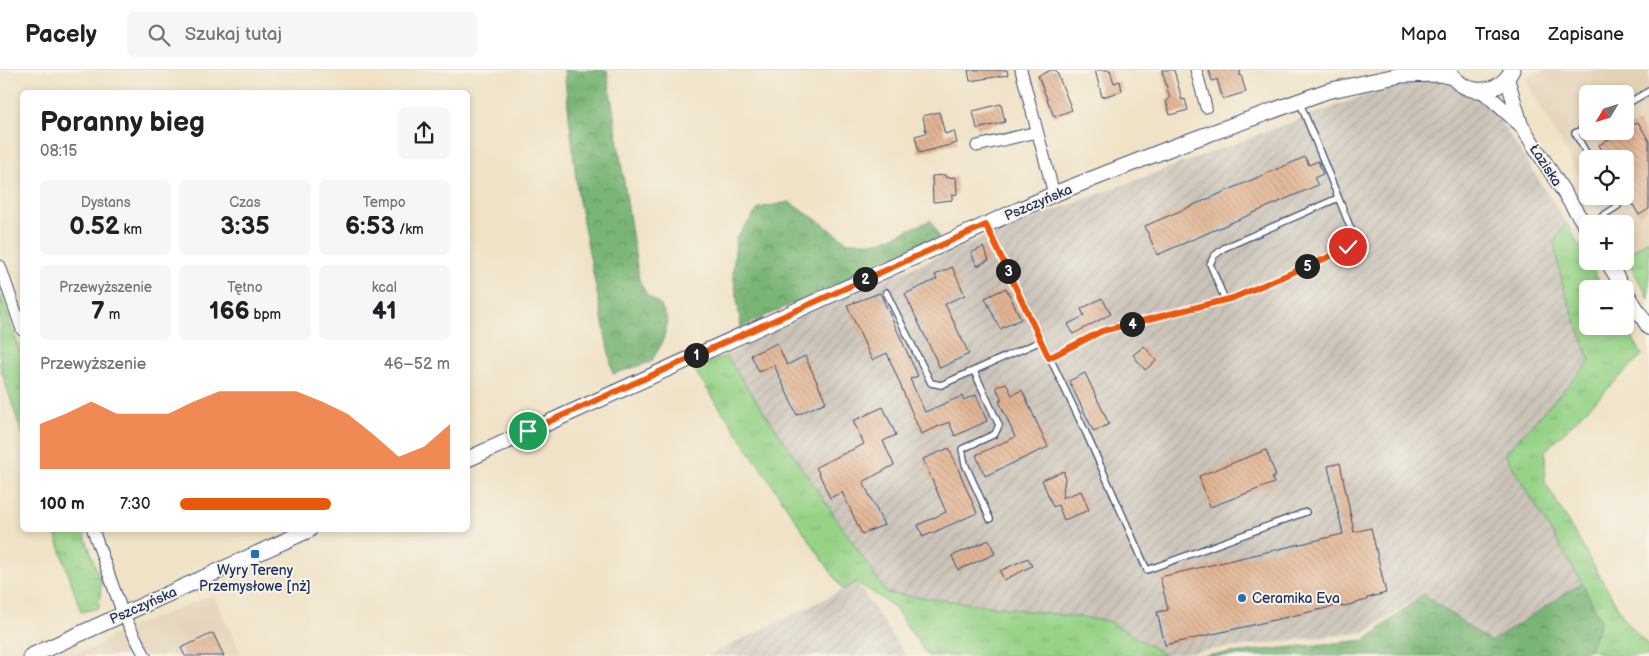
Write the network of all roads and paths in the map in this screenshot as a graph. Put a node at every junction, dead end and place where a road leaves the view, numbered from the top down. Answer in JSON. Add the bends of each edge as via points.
{"nodes":[{"id":1,"x":1021,"y":70,"type":"edge"},
{"id":2,"x":1196,"y":70,"type":"edge"},
{"id":3,"x":1406,"y":72,"type":"edge"},
{"id":4,"x":1450,"y":74,"type":"edge"},
{"id":5,"x":1509,"y":74,"type":"edge"},
{"id":6,"x":1483,"y":91,"type":"junction"},
{"id":7,"x":1649,"y":91,"type":"edge"},
{"id":8,"x":1634,"y":100,"type":"edge"},
{"id":9,"x":1299,"y":101,"type":"junction"},
{"id":10,"x":1206,"y":107,"type":"dead end"},
{"id":11,"x":1521,"y":126,"type":"junction"},
{"id":12,"x":1037,"y":132,"type":"junction"},
{"id":13,"x":977,"y":146,"type":"dead end"},
{"id":14,"x":1054,"y":194,"type":"junction"},
{"id":15,"x":1338,"y":198,"type":"junction"},
{"id":16,"x":1617,"y":205,"type":"edge"},
{"id":17,"x":1581,"y":215,"type":"edge"},
{"id":18,"x":1604,"y":215,"type":"edge"},
{"id":19,"x":986,"y":225,"type":"junction"},
{"id":20,"x":0,"y":266,"type":"edge"},
{"id":21,"x":886,"y":292,"type":"dead end"},
{"id":22,"x":1225,"y":300,"type":"junction"},
{"id":23,"x":1634,"y":304,"type":"edge"},
{"id":24,"x":20,"y":324,"type":"edge"},
{"id":25,"x":1649,"y":328,"type":"edge"},
{"id":26,"x":1041,"y":341,"type":"junction"},
{"id":27,"x":1049,"y":358,"type":"junction"},
{"id":28,"x":974,"y":371,"type":"junction"},
{"id":29,"x":470,"y":457,"type":"edge"},
{"id":30,"x":1306,"y":512,"type":"dead end"},
{"id":31,"x":990,"y":519,"type":"dead end"},
{"id":32,"x":94,"y":532,"type":"edge"},
{"id":33,"x":305,"y":532,"type":"edge"},
{"id":34,"x":123,"y":614,"type":"junction"},
{"id":35,"x":31,"y":656,"type":"edge"},
{"id":36,"x":145,"y":656,"type":"edge"}],
"edges":[{"from":1,"to":12,"type":"street"},
{"from":2,"to":10,"type":"street"},
{"from":3,"to":4,"type":"main road","name":"Pszczyńska"},
{"from":3,"to":9,"type":"main road","name":"Pszczyńska"},
{"from":4,"to":6,"type":"main road","via":[[1469,89]]},
{"from":5,"to":6,"type":"main road","via":[[1500,84]]},
{"from":5,"to":11,"type":"street","name":"Łaziska"},
{"from":6,"to":11,"type":"street","name":"Łaziska"},
{"from":7,"to":8,"type":"lane"},
{"from":9,"to":14,"type":"main road","name":"Pszczyńska"},
{"from":9,"to":15,"type":"lane"},
{"from":11,"to":17,"type":"street","name":"Łaziska"},
{"from":12,"to":13,"type":"street"},
{"from":12,"to":14,"type":"street"},
{"from":14,"to":19,"type":"main road","name":"Pszczyńska"},
{"from":15,"to":22,"type":"lane","via":[[1224,248],[1214,256],[1210,264]]},
{"from":15,"to":22,"type":"lane","via":[[1355,239],[1348,247]]},
{"from":16,"to":18,"type":"lane"},
{"from":19,"to":26,"type":"lane"},
{"from":19,"to":29,"type":"main road","name":"Pszczyńska"},
{"from":20,"to":24,"type":"street"},
{"from":21,"to":28,"type":"lane","via":[[931,383],[941,385]]},
{"from":22,"to":27,"type":"lane","via":[[1102,331]]},
{"from":23,"to":25,"type":"street"},
{"from":26,"to":27,"type":"lane"},
{"from":26,"to":28,"type":"lane"},
{"from":27,"to":30,"type":"lane","via":[[1147,570]]},
{"from":28,"to":31,"type":"lane","via":[[999,426],[995,434],[962,449],[965,464]]},
{"from":32,"to":34,"type":"street"},
{"from":33,"to":34,"type":"main road","name":"Pszczyńska"},
{"from":34,"to":35,"type":"main road","name":"Pszczyńska"},
{"from":34,"to":36,"type":"street"}]}
